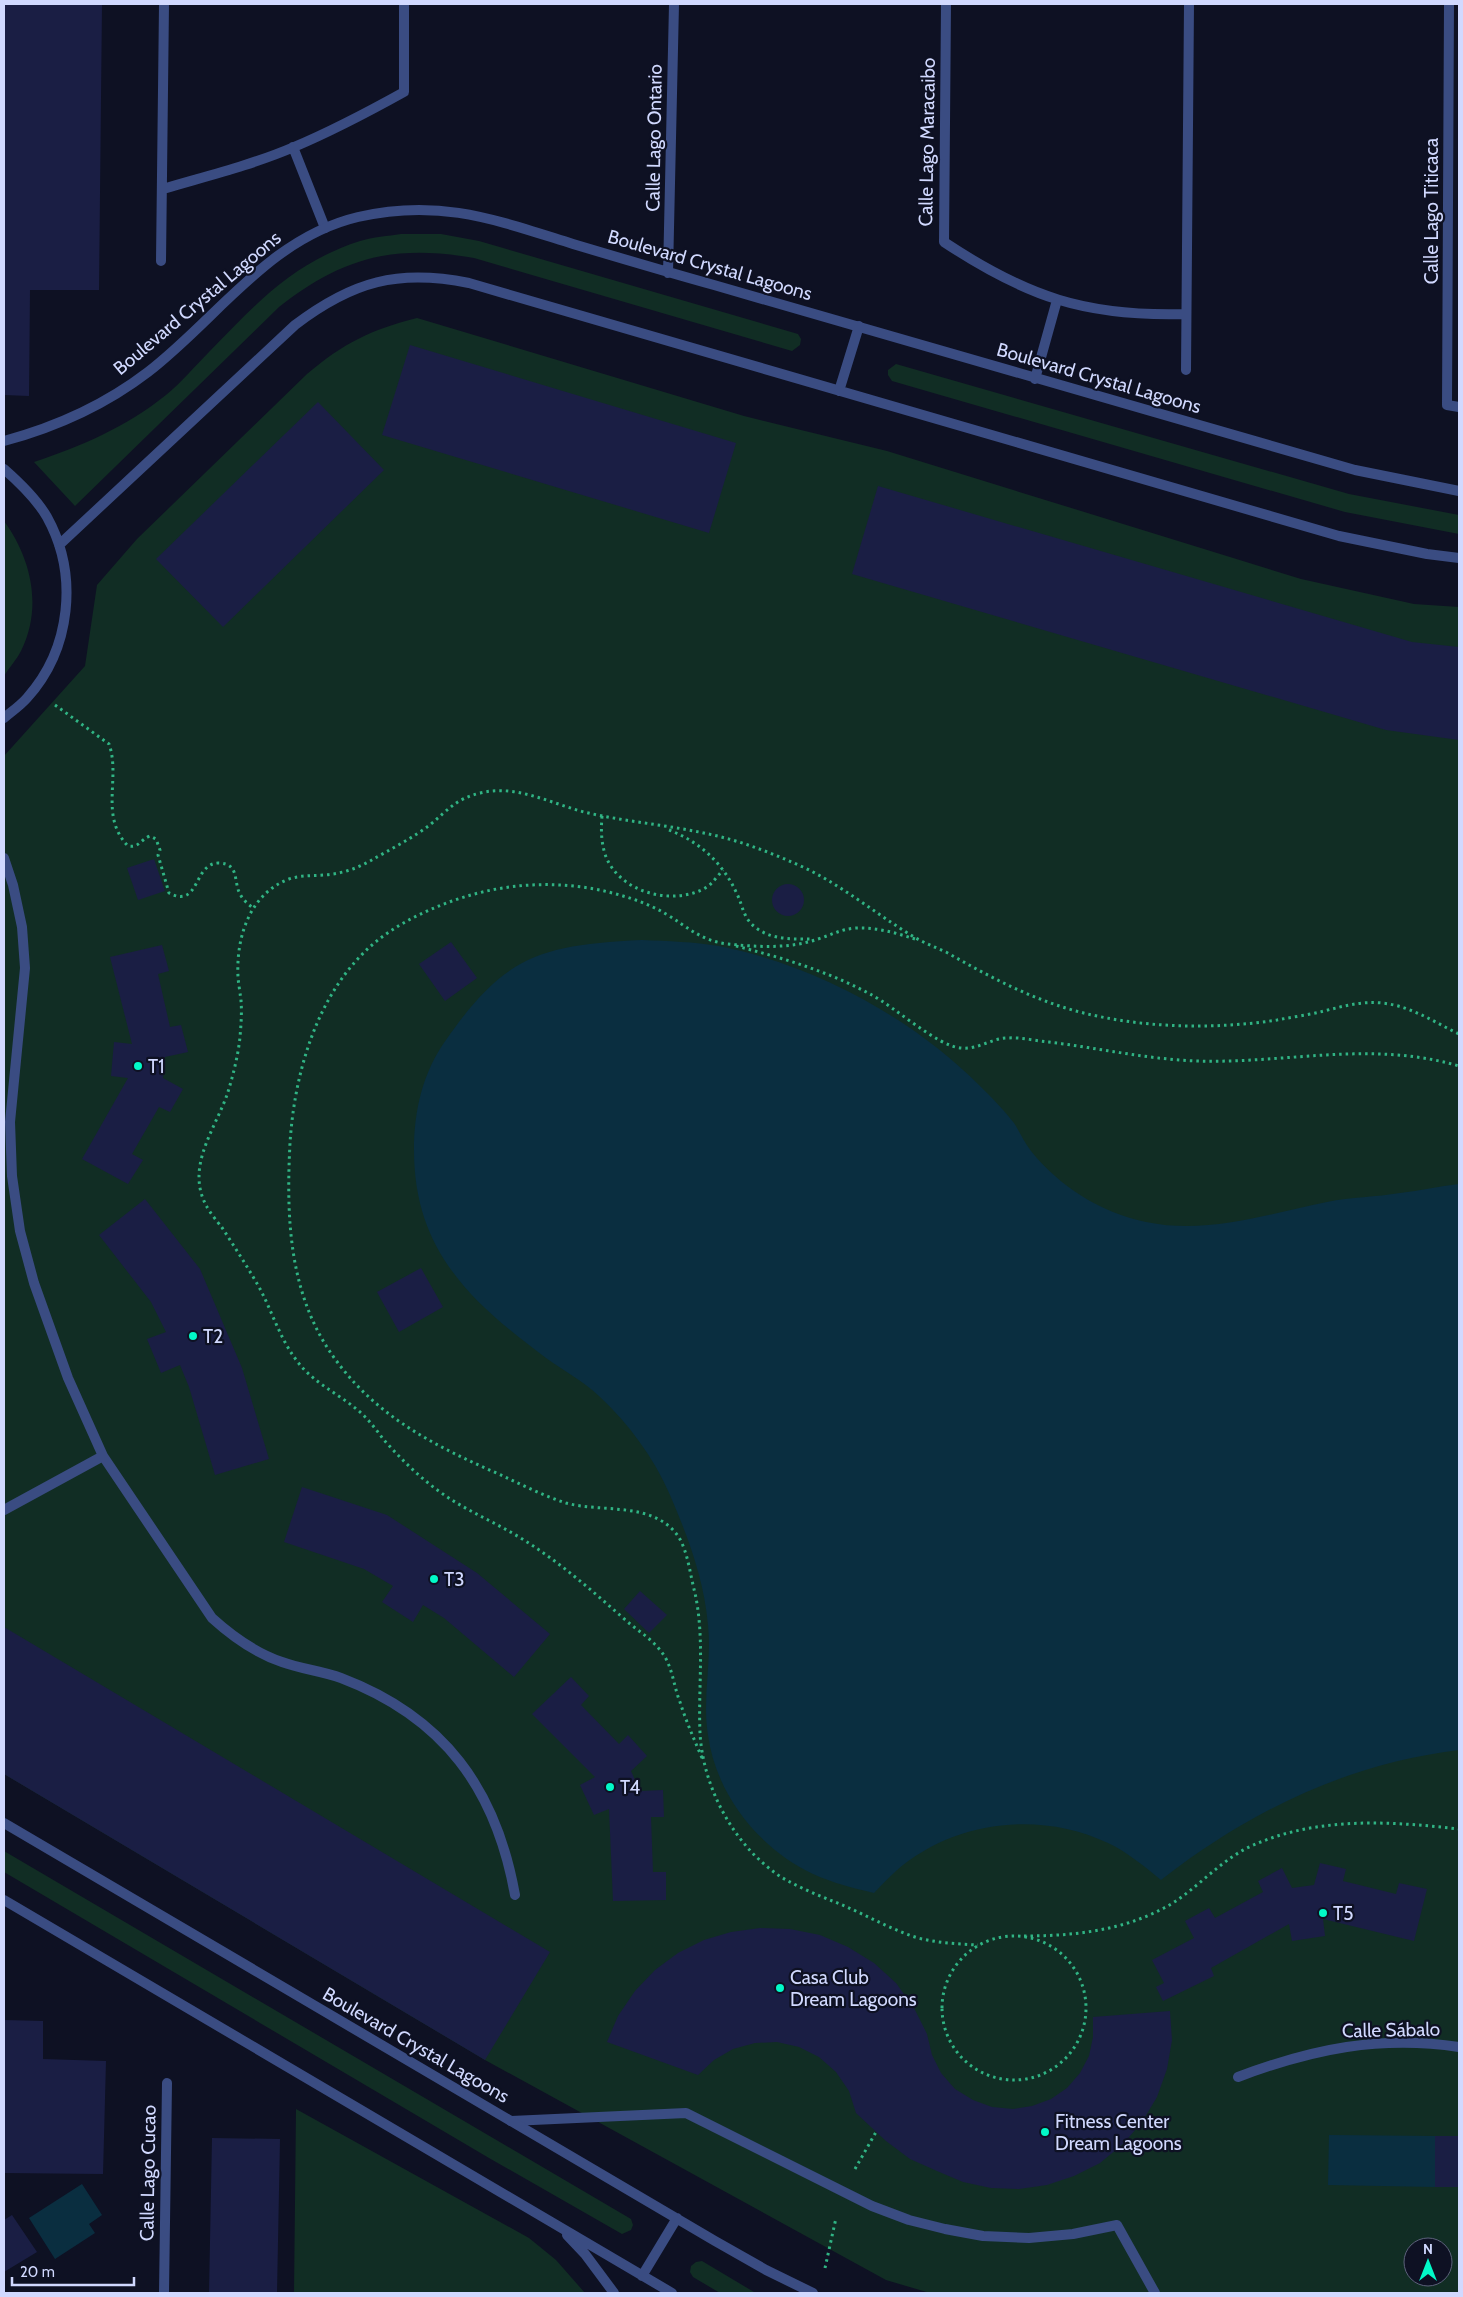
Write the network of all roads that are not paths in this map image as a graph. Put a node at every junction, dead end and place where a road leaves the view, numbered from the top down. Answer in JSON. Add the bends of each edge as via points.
{"nodes":[{"id":1,"x":164,"y":4,"type":"edge"},
{"id":2,"x":404,"y":4,"type":"edge"},
{"id":3,"x":674,"y":4,"type":"edge"},
{"id":4,"x":946,"y":4,"type":"edge"},
{"id":5,"x":1189,"y":4,"type":"edge"},
{"id":6,"x":1449,"y":4,"type":"edge"},
{"id":7,"x":293,"y":147,"type":"junction"},
{"id":8,"x":163,"y":189,"type":"junction"},
{"id":9,"x":325,"y":228,"type":"junction"},
{"id":10,"x":161,"y":261,"type":"dead end"},
{"id":11,"x":668,"y":272,"type":"junction"},
{"id":12,"x":1057,"y":300,"type":"junction"},
{"id":13,"x":1186,"y":314,"type":"junction"},
{"id":14,"x":859,"y":326,"type":"junction"},
{"id":15,"x":1186,"y":370,"type":"dead end"},
{"id":16,"x":1035,"y":379,"type":"junction"},
{"id":17,"x":839,"y":391,"type":"junction"},
{"id":18,"x":1459,"y":406,"type":"edge"},
{"id":19,"x":4,"y":441,"type":"edge"},
{"id":20,"x":4,"y":469,"type":"edge"},
{"id":21,"x":1459,"y":491,"type":"edge"},
{"id":22,"x":59,"y":545,"type":"junction"},
{"id":23,"x":1459,"y":558,"type":"edge"},
{"id":24,"x":4,"y":718,"type":"edge"},
{"id":25,"x":4,"y":858,"type":"edge"},
{"id":26,"x":103,"y":1456,"type":"junction"},
{"id":27,"x":4,"y":1510,"type":"edge"},
{"id":28,"x":4,"y":1823,"type":"edge"},
{"id":29,"x":515,"y":1895,"type":"dead end"},
{"id":30,"x":4,"y":1900,"type":"edge"},
{"id":31,"x":1459,"y":2047,"type":"edge"},
{"id":32,"x":1238,"y":2077,"type":"dead end"},
{"id":33,"x":167,"y":2083,"type":"dead end"},
{"id":34,"x":511,"y":2121,"type":"junction"},
{"id":35,"x":677,"y":2218,"type":"junction"},
{"id":36,"x":556,"y":2224,"type":"junction"},
{"id":37,"x":642,"y":2276,"type":"junction"},
{"id":38,"x":164,"y":2293,"type":"edge"},
{"id":39,"x":614,"y":2293,"type":"edge"},
{"id":40,"x":672,"y":2293,"type":"edge"},
{"id":41,"x":813,"y":2293,"type":"edge"},
{"id":42,"x":1155,"y":2293,"type":"edge"}],
"edges":[{"from":1,"to":8,"type":"street"},
{"from":2,"to":7,"type":"street","via":[[404,92],[350,122]]},
{"from":3,"to":11,"type":"street","name":"Calle Lago Ontario"},
{"from":4,"to":12,"type":"street","name":"Calle Lago Maracaibo","via":[[944,242],[1017,286]]},
{"from":5,"to":13,"type":"street"},
{"from":6,"to":18,"type":"street","name":"Calle Lago Titicaca","via":[[1447,405]]},
{"from":7,"to":8,"type":"street"},
{"from":7,"to":9,"type":"street"},
{"from":8,"to":10,"type":"street"},
{"from":9,"to":11,"type":"street","name":"Boulevard Crystal Lagoons","via":[[399,209],[443,209],[485,217]]},
{"from":9,"to":19,"type":"street","name":"Boulevard Crystal Lagoons","via":[[282,251],[149,371],[111,397],[70,419]]},
{"from":11,"to":14,"type":"street","name":"Boulevard Crystal Lagoons"},
{"from":12,"to":13,"type":"street","name":"Calle Lago Maracaibo","via":[[1099,311],[1142,315]]},
{"from":12,"to":16,"type":"street"},
{"from":13,"to":15,"type":"street"},
{"from":14,"to":16,"type":"street","name":"Boulevard Crystal Lagoons"},
{"from":14,"to":17,"type":"street"},
{"from":16,"to":21,"type":"street","name":"Boulevard Crystal Lagoons","via":[[1355,470]]},
{"from":17,"to":22,"type":"street","via":[[469,283],[437,277],[405,277],[373,283],[345,292],[319,306],[295,325]]},
{"from":17,"to":23,"type":"street","via":[[1339,536]]},
{"from":20,"to":22,"type":"street","via":[[28,491],[46,517]]},
{"from":22,"to":24,"type":"street","via":[[67,586],[64,627],[50,665],[26,699]]},
{"from":25,"to":26,"type":"street","via":[[22,927],[25,968],[10,1122],[12,1176],[20,1231],[34,1283],[68,1378]]},
{"from":26,"to":27,"type":"street"},
{"from":26,"to":29,"type":"street","via":[[212,1618],[234,1637],[282,1662],[339,1677],[369,1690],[398,1705],[448,1747],[486,1800],[507,1854]]},
{"from":28,"to":34,"type":"street","name":"Boulevard Crystal Lagoons"},
{"from":30,"to":36,"type":"street"},
{"from":31,"to":32,"type":"street","name":"Calle Sábalo","via":[[1362,2044],[1325,2049]]},
{"from":33,"to":38,"type":"street","name":"Calle Lago Cucao"},
{"from":34,"to":35,"type":"street","name":"Boulevard Crystal Lagoons"},
{"from":34,"to":42,"type":"street","via":[[686,2113],[872,2206],[945,2230],[1029,2238],[1117,2225]]},
{"from":35,"to":37,"type":"street"},
{"from":35,"to":41,"type":"street","name":"Boulevard Crystal Lagoons","via":[[766,2270]]},
{"from":36,"to":37,"type":"street"},
{"from":36,"to":39,"type":"street","via":[[585,2254]]},
{"from":37,"to":40,"type":"street"}]}
